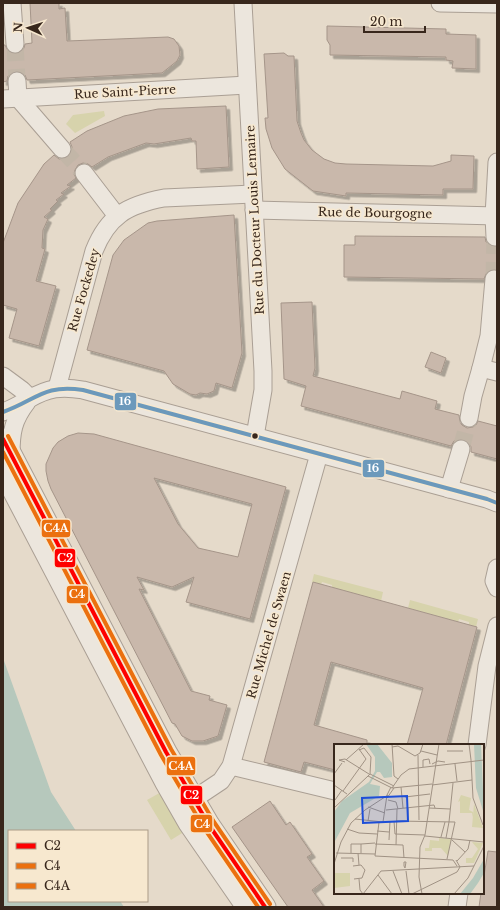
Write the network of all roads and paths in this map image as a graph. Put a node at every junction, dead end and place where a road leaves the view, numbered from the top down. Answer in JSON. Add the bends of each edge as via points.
{"nodes":[{"id":1,"x":12,"y":3,"type":"edge"},
{"id":2,"x":242,"y":3,"type":"edge"},
{"id":3,"x":440,"y":3,"type":"edge"},
{"id":4,"x":497,"y":4,"type":"edge"},
{"id":5,"x":15,"y":44,"type":"tunnel mouth"},
{"id":6,"x":17,"y":81,"type":"tunnel mouth"},
{"id":7,"x":247,"y":85,"type":"junction"},
{"id":8,"x":11,"y":98,"type":"edge"},
{"id":9,"x":62,"y":149,"type":"tunnel mouth"},
{"id":10,"x":497,"y":162,"type":"edge"},
{"id":11,"x":84,"y":173,"type":"tunnel mouth"},
{"id":12,"x":253,"y":194,"type":"junction"},
{"id":13,"x":254,"y":210,"type":"junction"},
{"id":14,"x":117,"y":216,"type":"junction"},
{"id":15,"x":496,"y":216,"type":"edge"},
{"id":16,"x":495,"y":237,"type":"dead end"},
{"id":17,"x":495,"y":288,"type":"edge"},
{"id":18,"x":489,"y":370,"type":"edge"},
{"id":19,"x":3,"y":376,"type":"edge"},
{"id":20,"x":56,"y":388,"type":"junction"},
{"id":21,"x":30,"y":398,"type":"junction"},
{"id":22,"x":3,"y":399,"type":"edge"},
{"id":23,"x":3,"y":412,"type":"edge"},
{"id":24,"x":469,"y":418,"type":"tunnel mouth"},
{"id":25,"x":255,"y":436,"type":"junction"},
{"id":26,"x":461,"y":449,"type":"tunnel mouth"},
{"id":27,"x":319,"y":454,"type":"junction"},
{"id":28,"x":6,"y":455,"type":"edge"},
{"id":29,"x":449,"y":488,"type":"junction"},
{"id":30,"x":497,"y":503,"type":"edge"},
{"id":31,"x":497,"y":568,"type":"edge"},
{"id":32,"x":497,"y":588,"type":"edge"},
{"id":33,"x":497,"y":626,"type":"edge"},
{"id":34,"x":478,"y":744,"type":"edge"},
{"id":35,"x":231,"y":766,"type":"junction"},
{"id":36,"x":334,"y":791,"type":"edge"},
{"id":37,"x":187,"y":803,"type":"junction"},
{"id":38,"x":459,"y":894,"type":"edge"},
{"id":39,"x":247,"y":907,"type":"edge"},
{"id":40,"x":265,"y":907,"type":"edge"},
{"id":41,"x":457,"y":907,"type":"edge"}],
"edges":[{"from":1,"to":5,"type":"street"},
{"from":2,"to":7,"type":"street","name":"Rue du Docteur Louis Lemaire"},
{"from":3,"to":4,"type":"street"},
{"from":6,"to":8,"type":"street"},
{"from":7,"to":8,"type":"street","name":"Rue Saint-Pierre"},
{"from":7,"to":12,"type":"street","name":"Rue du Docteur Louis Lemaire"},
{"from":8,"to":9,"type":"street"},
{"from":10,"to":15,"type":"street"},
{"from":11,"to":14,"type":"street"},
{"from":12,"to":13,"type":"street","name":"Rue du Docteur Louis Lemaire"},
{"from":12,"to":14,"type":"street","name":"Rue Fockedey","via":[[164,198],[139,204]]},
{"from":13,"to":15,"type":"street","name":"Rue de Bourgogne"},
{"from":13,"to":25,"type":"street","name":"Rue du Docteur Louis Lemaire","via":[[263,382]]},
{"from":14,"to":20,"type":"street","name":"Rue Fockedey","via":[[104,231],[94,251]]},
{"from":15,"to":16,"type":"street"},
{"from":17,"to":18,"type":"street","via":[[489,336]]},
{"from":18,"to":24,"type":"street","via":[[473,396]]},
{"from":19,"to":21,"type":"street"},
{"from":20,"to":21,"type":"street"},
{"from":20,"to":25,"type":"street","via":[[102,394]]},
{"from":21,"to":22,"type":"street"},
{"from":21,"to":23,"type":"street"},
{"from":21,"to":28,"type":"street","via":[[18,414]]},
{"from":25,"to":27,"type":"street"},
{"from":26,"to":29,"type":"street"},
{"from":27,"to":29,"type":"street"},
{"from":27,"to":35,"type":"street","name":"Rue Michel de Swaen"},
{"from":28,"to":37,"type":"street","via":[[166,752]]},
{"from":29,"to":30,"type":"street"},
{"from":31,"to":32,"type":"street","via":[[494,581]]},
{"from":33,"to":34,"type":"street","via":[[487,666]]},
{"from":35,"to":36,"type":"street"},
{"from":35,"to":37,"type":"street","name":"Rue Michel de Swaen","via":[[221,781]]},
{"from":37,"to":39,"type":"street","via":[[203,843]]},
{"from":37,"to":40,"type":"street"},
{"from":38,"to":41,"type":"street"}]}
